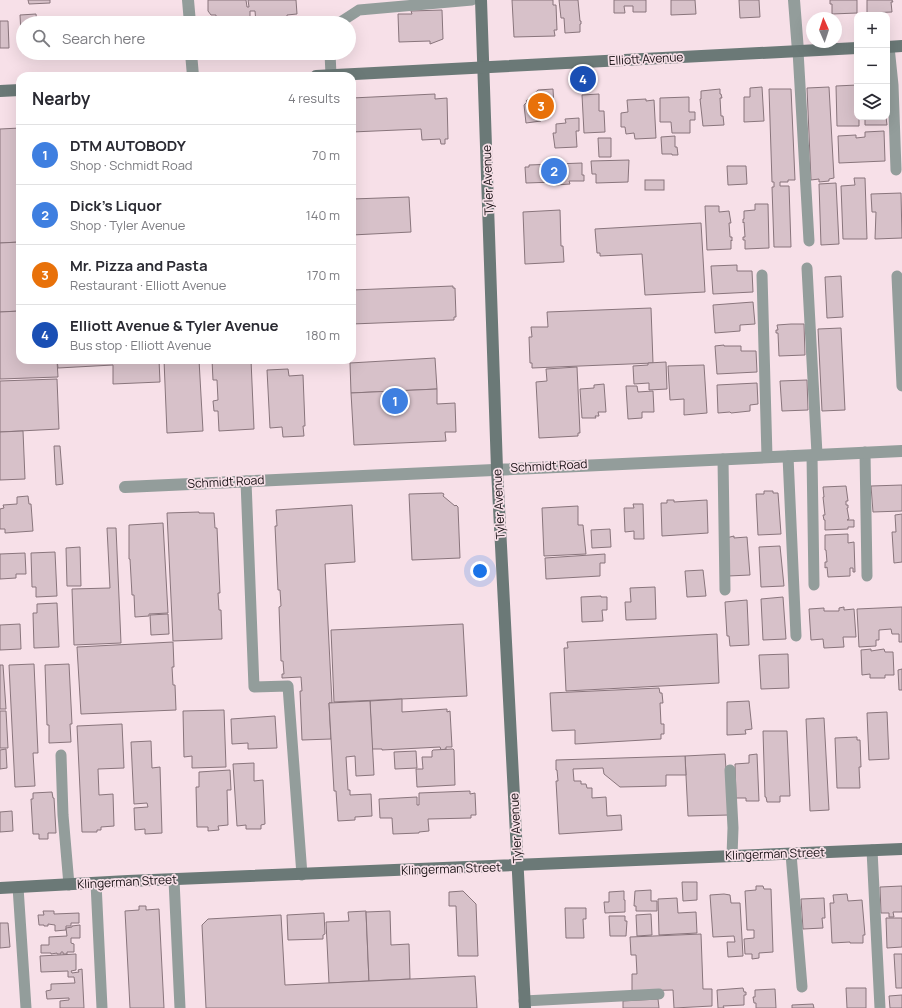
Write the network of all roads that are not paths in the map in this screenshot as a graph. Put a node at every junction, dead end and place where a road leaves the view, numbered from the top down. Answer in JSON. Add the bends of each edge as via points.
{"nodes":[{"id":1,"x":188,"y":0,"type":"edge"},
{"id":2,"x":472,"y":0,"type":"edge"},
{"id":3,"x":481,"y":0,"type":"edge"},
{"id":4,"x":794,"y":0,"type":"edge"},
{"id":5,"x":189,"y":16,"type":"edge"},
{"id":6,"x":350,"y":16,"type":"edge"},
{"id":7,"x":902,"y":46,"type":"edge"},
{"id":8,"x":890,"y":47,"type":"edge"},
{"id":9,"x":854,"y":48,"type":"edge"},
{"id":10,"x":888,"y":48,"type":"edge"},
{"id":11,"x":798,"y":51,"type":"junction"},
{"id":12,"x":192,"y":60,"type":"edge"},
{"id":13,"x":330,"y":60,"type":"edge"},
{"id":14,"x":484,"y":68,"type":"junction"},
{"id":15,"x":193,"y":72,"type":"edge"},
{"id":16,"x":331,"y":72,"type":"edge"},
{"id":17,"x":356,"y":74,"type":"edge"},
{"id":18,"x":0,"y":90,"type":"edge"},
{"id":19,"x":16,"y":90,"type":"edge"},
{"id":20,"x":896,"y":170,"type":"dead end"},
{"id":21,"x":808,"y":241,"type":"dead end"},
{"id":22,"x":807,"y":268,"type":"dead end"},
{"id":23,"x":762,"y":276,"type":"dead end"},
{"id":24,"x":896,"y":276,"type":"dead end"},
{"id":25,"x":902,"y":386,"type":"edge"},
{"id":26,"x":902,"y":451,"type":"edge"},
{"id":27,"x":865,"y":452,"type":"junction"},
{"id":28,"x":814,"y":455,"type":"junction"},
{"id":29,"x":788,"y":456,"type":"junction"},
{"id":30,"x":767,"y":457,"type":"junction"},
{"id":31,"x":723,"y":459,"type":"junction"},
{"id":32,"x":497,"y":469,"type":"junction"},
{"id":33,"x":246,"y":481,"type":"junction"},
{"id":34,"x":125,"y":487,"type":"dead end"},
{"id":35,"x":867,"y":576,"type":"dead end"},
{"id":36,"x":814,"y":585,"type":"dead end"},
{"id":37,"x":725,"y":590,"type":"dead end"},
{"id":38,"x":796,"y":636,"type":"dead end"},
{"id":39,"x":61,"y":754,"type":"dead end"},
{"id":40,"x":730,"y":770,"type":"dead end"},
{"id":41,"x":902,"y":849,"type":"edge"},
{"id":42,"x":872,"y":850,"type":"junction"},
{"id":43,"x":791,"y":854,"type":"junction"},
{"id":44,"x":732,"y":856,"type":"junction"},
{"id":45,"x":518,"y":866,"type":"junction"},
{"id":46,"x":302,"y":875,"type":"junction"},
{"id":47,"x":174,"y":880,"type":"junction"},
{"id":48,"x":96,"y":883,"type":"junction"},
{"id":49,"x":69,"y":884,"type":"junction"},
{"id":50,"x":18,"y":887,"type":"junction"},
{"id":51,"x":0,"y":888,"type":"edge"},
{"id":52,"x":802,"y":987,"type":"dead end"},
{"id":53,"x":659,"y":994,"type":"dead end"},
{"id":54,"x":524,"y":1005,"type":"edge"},
{"id":55,"x":26,"y":1008,"type":"edge"},
{"id":56,"x":102,"y":1008,"type":"edge"},
{"id":57,"x":180,"y":1008,"type":"edge"},
{"id":58,"x":880,"y":1008,"type":"edge"}],
"edges":[{"from":1,"to":5,"type":"street"},
{"from":2,"to":6,"type":"lane","via":[[359,10]]},
{"from":3,"to":14,"type":"street","name":"Tyler Avenue"},
{"from":4,"to":11,"type":"street"},
{"from":7,"to":8,"type":"street"},
{"from":9,"to":11,"type":"street","name":"Elliott Avenue"},
{"from":10,"to":20,"type":"lane","via":[[893,84]]},
{"from":11,"to":14,"type":"street","name":"Elliott Avenue"},
{"from":11,"to":21,"type":"lane"},
{"from":12,"to":15,"type":"street"},
{"from":13,"to":16,"type":"lane"},
{"from":14,"to":17,"type":"street","name":"Elliott Avenue"},
{"from":14,"to":32,"type":"street","name":"Tyler Avenue"},
{"from":18,"to":19,"type":"street"},
{"from":22,"to":28,"type":"lane"},
{"from":23,"to":30,"type":"lane"},
{"from":24,"to":25,"type":"lane"},
{"from":26,"to":27,"type":"street","name":"Schmidt Road"},
{"from":27,"to":28,"type":"street","name":"Schmidt Road"},
{"from":27,"to":35,"type":"lane"},
{"from":28,"to":29,"type":"street","name":"Schmidt Road"},
{"from":28,"to":36,"type":"lane"},
{"from":29,"to":30,"type":"street","name":"Schmidt Road"},
{"from":29,"to":38,"type":"lane"},
{"from":30,"to":31,"type":"street","name":"Schmidt Road"},
{"from":31,"to":32,"type":"street","name":"Schmidt Road"},
{"from":31,"to":37,"type":"lane"},
{"from":32,"to":33,"type":"street","name":"Schmidt Road"},
{"from":32,"to":45,"type":"street","name":"Tyler Avenue"},
{"from":33,"to":34,"type":"street","name":"Schmidt Road"},
{"from":33,"to":46,"type":"lane","via":[[254,687],[288,686]]},
{"from":39,"to":49,"type":"lane"},
{"from":40,"to":44,"type":"lane"},
{"from":41,"to":42,"type":"street","name":"Klingerman Street"},
{"from":42,"to":43,"type":"street","name":"Klingerman Street"},
{"from":42,"to":58,"type":"lane"},
{"from":43,"to":44,"type":"street","name":"Klingerman Street"},
{"from":43,"to":52,"type":"lane"},
{"from":44,"to":45,"type":"street","name":"Klingerman Street"},
{"from":45,"to":46,"type":"street","name":"Klingerman Street"},
{"from":45,"to":54,"type":"street","name":"Tyler Avenue"},
{"from":46,"to":47,"type":"street","name":"Klingerman Street"},
{"from":47,"to":48,"type":"street","name":"Klingerman Street"},
{"from":47,"to":57,"type":"lane"},
{"from":48,"to":49,"type":"street","name":"Klingerman Street"},
{"from":48,"to":56,"type":"lane"},
{"from":49,"to":50,"type":"street","name":"Klingerman Street"},
{"from":50,"to":51,"type":"street","name":"Klingerman Street"},
{"from":50,"to":55,"type":"lane"},
{"from":53,"to":54,"type":"lane"}]}
